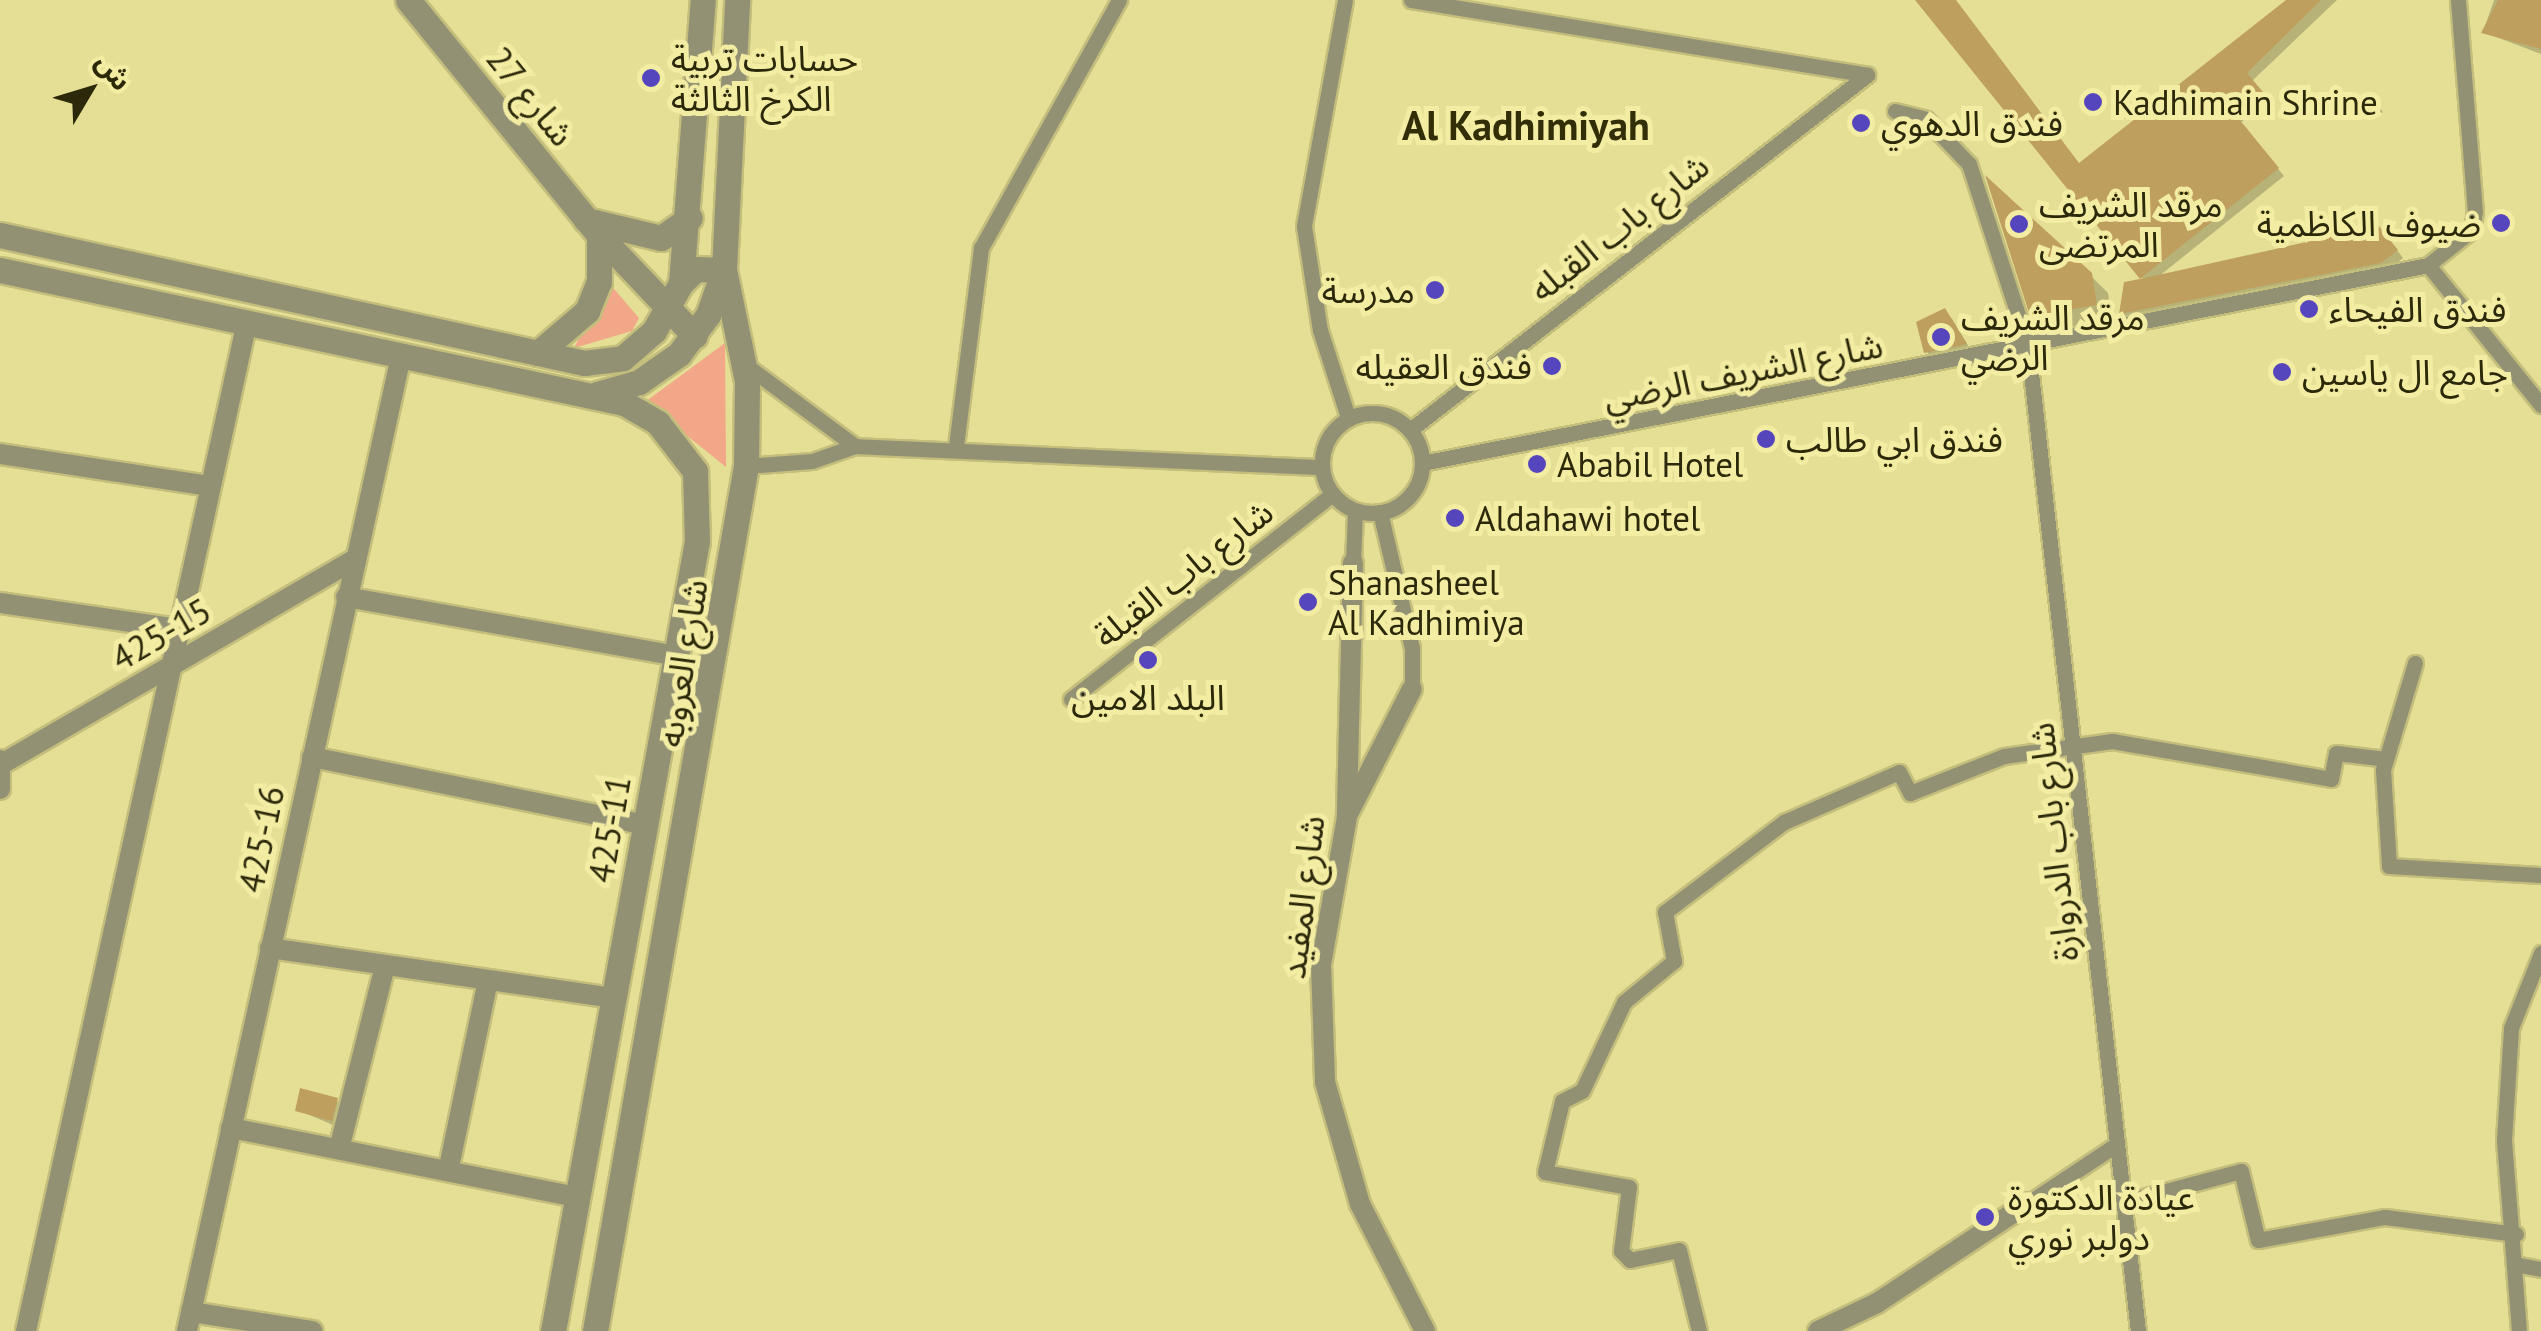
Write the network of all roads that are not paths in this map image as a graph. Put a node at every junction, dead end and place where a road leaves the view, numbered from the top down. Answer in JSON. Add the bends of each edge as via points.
{"nodes":[{"id":1,"x":703,"y":0,"type":"edge"},
{"id":2,"x":737,"y":0,"type":"edge"},
{"id":3,"x":1119,"y":0,"type":"edge"},
{"id":4,"x":1345,"y":0,"type":"edge"},
{"id":5,"x":1410,"y":0,"type":"edge"},
{"id":6,"x":2458,"y":0,"type":"edge"},
{"id":7,"x":407,"y":1,"type":"edge"},
{"id":8,"x":1895,"y":111,"type":"dead end"},
{"id":9,"x":592,"y":228,"type":"junction"},
{"id":10,"x":689,"y":228,"type":"junction"},
{"id":11,"x":0,"y":234,"type":"edge"},
{"id":12,"x":724,"y":259,"type":"junction"},
{"id":13,"x":2428,"y":265,"type":"junction"},
{"id":14,"x":0,"y":270,"type":"edge"},
{"id":15,"x":681,"y":283,"type":"junction"},
{"id":16,"x":666,"y":313,"type":"junction"},
{"id":17,"x":246,"y":326,"type":"junction"},
{"id":18,"x":695,"y":336,"type":"junction"},
{"id":19,"x":2028,"y":346,"type":"junction"},
{"id":20,"x":538,"y":353,"type":"junction"},
{"id":21,"x":400,"y":362,"type":"junction"},
{"id":22,"x":743,"y":363,"type":"junction"},
{"id":23,"x":592,"y":395,"type":"junction"},
{"id":24,"x":2541,"y":406,"type":"edge"},
{"id":25,"x":1348,"y":418,"type":"junction"},
{"id":26,"x":1410,"y":430,"type":"junction"},
{"id":27,"x":856,"y":446,"type":"junction"},
{"id":28,"x":956,"y":446,"type":"junction"},
{"id":29,"x":0,"y":454,"type":"edge"},
{"id":30,"x":1422,"y":463,"type":"junction"},
{"id":31,"x":746,"y":466,"type":"junction"},
{"id":32,"x":1321,"y":467,"type":"junction"},
{"id":33,"x":209,"y":486,"type":"junction"},
{"id":34,"x":1332,"y":494,"type":"junction"},
{"id":35,"x":1355,"y":511,"type":"junction"},
{"id":36,"x":1380,"y":512,"type":"junction"},
{"id":37,"x":354,"y":560,"type":"junction"},
{"id":38,"x":1353,"y":563,"type":"joint"},
{"id":39,"x":346,"y":597,"type":"junction"},
{"id":40,"x":0,"y":602,"type":"edge"},
{"id":41,"x":178,"y":628,"type":"junction"},
{"id":42,"x":676,"y":656,"type":"junction"},
{"id":43,"x":2415,"y":662,"type":"dead end"},
{"id":44,"x":170,"y":667,"type":"junction"},
{"id":45,"x":1412,"y":689,"type":"joint"},
{"id":46,"x":1071,"y":698,"type":"dead end"},
{"id":47,"x":2072,"y":744,"type":"junction"},
{"id":48,"x":312,"y":757,"type":"junction"},
{"id":49,"x":2386,"y":759,"type":"junction"},
{"id":50,"x":2,"y":762,"type":"edge"},
{"id":51,"x":0,"y":788,"type":"edge"},
{"id":52,"x":1347,"y":817,"type":"junction"},
{"id":53,"x":646,"y":825,"type":"junction"},
{"id":54,"x":2541,"y":875,"type":"edge"},
{"id":55,"x":270,"y":948,"type":"junction"},
{"id":56,"x":2541,"y":953,"type":"edge"},
{"id":57,"x":384,"y":966,"type":"junction"},
{"id":58,"x":488,"y":981,"type":"junction"},
{"id":59,"x":614,"y":998,"type":"junction"},
{"id":60,"x":231,"y":1128,"type":"junction"},
{"id":61,"x":2117,"y":1144,"type":"junction"},
{"id":62,"x":339,"y":1149,"type":"junction"},
{"id":63,"x":449,"y":1167,"type":"junction"},
{"id":64,"x":577,"y":1198,"type":"junction"},
{"id":65,"x":2124,"y":1202,"type":"junction"},
{"id":66,"x":2028,"y":1203,"type":"joint"},
{"id":67,"x":2516,"y":1234,"type":"junction"},
{"id":68,"x":2520,"y":1265,"type":"junction"},
{"id":69,"x":2541,"y":1269,"type":"edge"},
{"id":70,"x":189,"y":1322,"type":"edge"},
{"id":71,"x":26,"y":1331,"type":"edge"},
{"id":72,"x":313,"y":1331,"type":"edge"},
{"id":73,"x":553,"y":1331,"type":"edge"},
{"id":74,"x":596,"y":1331,"type":"edge"},
{"id":75,"x":1425,"y":1331,"type":"edge"},
{"id":76,"x":1699,"y":1331,"type":"edge"},
{"id":77,"x":1818,"y":1331,"type":"edge"},
{"id":78,"x":2138,"y":1331,"type":"edge"},
{"id":79,"x":2518,"y":1331,"type":"edge"}],
"edges":[{"from":1,"to":10,"type":"street"},
{"from":2,"to":12,"type":"street","name":"شارع العروبه"},
{"from":3,"to":28,"type":"street","via":[[982,248]]},
{"from":4,"to":25,"type":"street","via":[[1316,123],[1304,226],[1320,330]]},
{"from":5,"to":26,"type":"street","name":"شارع باب القبله","via":[[1867,75]]},
{"from":6,"to":13,"type":"street","via":[[2476,212],[2472,230]]},
{"from":7,"to":9,"type":"street","name":"شارع 27"},
{"from":8,"to":19,"type":"street","name":"شارع باب الدروازة","via":[[1926,120],[1969,164]]},
{"from":9,"to":10,"type":"street","via":[[648,238]]},
{"from":9,"to":16,"type":"street","name":"شارع 27"},
{"from":9,"to":20,"type":"street","via":[[601,267],[587,311]]},
{"from":10,"to":12,"type":"street","via":[[703,256]]},
{"from":10,"to":15,"type":"street"},
{"from":11,"to":20,"type":"street"},
{"from":12,"to":15,"type":"street"},
{"from":12,"to":18,"type":"street","name":"425-11"},
{"from":12,"to":22,"type":"street","name":"شارع العروبه"},
{"from":13,"to":19,"type":"street","name":"شارع الشريف الرضي"},
{"from":13,"to":24,"type":"street"},
{"from":14,"to":17,"type":"street","name":"425-11"},
{"from":15,"to":16,"type":"street"},
{"from":16,"to":18,"type":"street","name":"شارع 27"},
{"from":16,"to":20,"type":"street","via":[[637,350],[604,364]]},
{"from":17,"to":21,"type":"street","name":"425-11"},
{"from":17,"to":33,"type":"street"},
{"from":18,"to":23,"type":"street","name":"425-11","via":[[639,382]]},
{"from":19,"to":30,"type":"street","name":"شارع الشريف الرضي"},
{"from":19,"to":47,"type":"street","name":"شارع باب الدروازة"},
{"from":21,"to":23,"type":"street","name":"425-11"},
{"from":21,"to":37,"type":"street","name":"425-16"},
{"from":22,"to":27,"type":"street"},
{"from":22,"to":31,"type":"street","name":"شارع العروبه"},
{"from":23,"to":42,"type":"street","name":"425-11","via":[[643,411],[695,471],[698,541]]},
{"from":25,"to":26,"type":"street","via":[[1381,413]]},
{"from":25,"to":32,"type":"street","via":[[1327,438]]},
{"from":26,"to":30,"type":"street"},
{"from":27,"to":28,"type":"street"},
{"from":27,"to":31,"type":"street","via":[[812,461]]},
{"from":28,"to":32,"type":"street"},
{"from":29,"to":33,"type":"street"},
{"from":30,"to":36,"type":"street","via":[[1412,493]]},
{"from":31,"to":74,"type":"street","name":"شارع العروبه"},
{"from":32,"to":34,"type":"street"},
{"from":33,"to":41,"type":"street"},
{"from":34,"to":35,"type":"street"},
{"from":34,"to":46,"type":"street","name":"شارع باب القبلة"},
{"from":35,"to":36,"type":"street"},
{"from":35,"to":38,"type":"street","name":"شارع المفيد"},
{"from":36,"to":45,"type":"street","via":[[1412,648]]},
{"from":37,"to":39,"type":"street","name":"425-16"},
{"from":37,"to":44,"type":"street","name":"425-15"},
{"from":38,"to":52,"type":"street","name":"شارع المفيد"},
{"from":39,"to":42,"type":"street"},
{"from":39,"to":48,"type":"street","name":"425-16"},
{"from":40,"to":41,"type":"street"},
{"from":41,"to":44,"type":"street"},
{"from":42,"to":53,"type":"street","name":"425-11"},
{"from":43,"to":49,"type":"street"},
{"from":44,"to":50,"type":"street","name":"425-15"},
{"from":44,"to":71,"type":"street"},
{"from":45,"to":52,"type":"street"},
{"from":47,"to":49,"type":"street","via":[[2154,743],[2331,778],[2336,754]]},
{"from":47,"to":61,"type":"street","name":"شارع باب الدروازة"},
{"from":47,"to":76,"type":"street","via":[[1978,763],[1910,793],[1900,772],[1830,799],[1784,822],[1665,912],[1674,961],[1624,1002],[1582,1091],[1562,1101],[1546,1172],[1630,1187],[1620,1251],[1630,1260],[1679,1250]]},
{"from":48,"to":53,"type":"street"},
{"from":48,"to":55,"type":"street","name":"425-16"},
{"from":49,"to":54,"type":"street","via":[[2389,866]]},
{"from":50,"to":51,"type":"street"},
{"from":52,"to":75,"type":"street","name":"شارع المفيد","via":[[1321,965],[1325,1082],[1360,1204]]},
{"from":53,"to":59,"type":"street","name":"425-11"},
{"from":55,"to":57,"type":"street"},
{"from":55,"to":60,"type":"street","name":"425-16"},
{"from":56,"to":67,"type":"street","via":[[2510,1028],[2504,1176]]},
{"from":57,"to":58,"type":"street"},
{"from":57,"to":62,"type":"street"},
{"from":58,"to":59,"type":"street"},
{"from":58,"to":63,"type":"street"},
{"from":59,"to":64,"type":"street","name":"425-11"},
{"from":60,"to":62,"type":"street"},
{"from":60,"to":70,"type":"street","name":"425-16"},
{"from":61,"to":65,"type":"street","name":"شارع باب الدروازة"},
{"from":61,"to":66,"type":"street"},
{"from":62,"to":63,"type":"street"},
{"from":63,"to":64,"type":"street"},
{"from":64,"to":73,"type":"street","name":"425-11"},
{"from":65,"to":67,"type":"street","via":[[2241,1171],[2258,1240],[2385,1217]]},
{"from":65,"to":78,"type":"street","name":"شارع باب الدروازة"},
{"from":66,"to":77,"type":"street","via":[[1877,1304]]},
{"from":67,"to":68,"type":"street"},
{"from":68,"to":69,"type":"street"},
{"from":68,"to":79,"type":"street"},
{"from":70,"to":72,"type":"street"}]}
